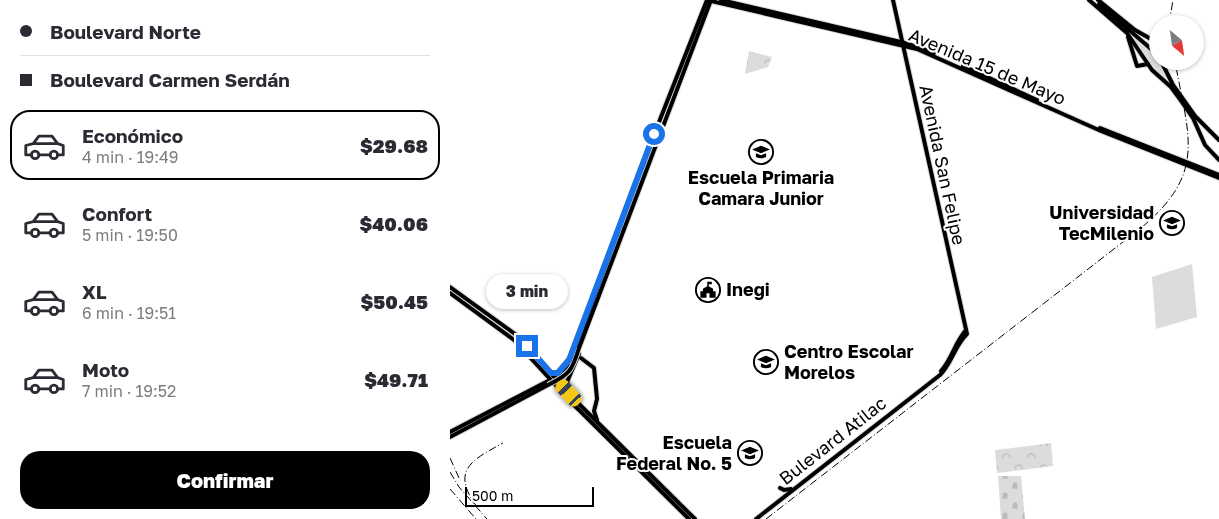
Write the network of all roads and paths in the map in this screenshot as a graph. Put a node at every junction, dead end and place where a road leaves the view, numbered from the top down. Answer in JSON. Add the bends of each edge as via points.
{"nodes":[{"id":1,"x":709,"y":0,"type":"edge"},
{"id":2,"x":721,"y":0,"type":"edge"},
{"id":3,"x":892,"y":0,"type":"edge"},
{"id":4,"x":1087,"y":0,"type":"edge"},
{"id":5,"x":1093,"y":0,"type":"edge"},
{"id":6,"x":1098,"y":0,"type":"edge"},
{"id":7,"x":1129,"y":24,"type":"junction"},
{"id":8,"x":1122,"y":29,"type":"junction"},
{"id":9,"x":1133,"y":38,"type":"junction"},
{"id":10,"x":1149,"y":38,"type":"edge"},
{"id":11,"x":902,"y":44,"type":"junction"},
{"id":12,"x":1131,"y":46,"type":"junction"},
{"id":13,"x":1149,"y":47,"type":"joint"},
{"id":14,"x":911,"y":48,"type":"junction"},
{"id":15,"x":907,"y":52,"type":"dead end"},
{"id":16,"x":1140,"y":53,"type":"junction"},
{"id":17,"x":1148,"y":64,"type":"joint"},
{"id":18,"x":1152,"y":70,"type":"joint"},
{"id":19,"x":1160,"y":70,"type":"edge"},
{"id":20,"x":1166,"y":70,"type":"edge"},
{"id":21,"x":1209,"y":129,"type":"junction"},
{"id":22,"x":1101,"y":130,"type":"junction"},
{"id":23,"x":1200,"y":136,"type":"junction"},
{"id":24,"x":1219,"y":140,"type":"edge"},
{"id":25,"x":1218,"y":158,"type":"edge"},
{"id":26,"x":1219,"y":177,"type":"edge"},
{"id":27,"x":450,"y":287,"type":"edge"},
{"id":28,"x":450,"y":293,"type":"edge"},
{"id":29,"x":468,"y":303,"type":"junction"},
{"id":30,"x":588,"y":310,"type":"junction"},
{"id":31,"x":591,"y":315,"type":"junction"},
{"id":32,"x":971,"y":327,"type":"dead end"},
{"id":33,"x":965,"y":333,"type":"junction"},
{"id":34,"x":581,"y":358,"type":"dead end"},
{"id":35,"x":551,"y":373,"type":"junction"},
{"id":36,"x":557,"y":377,"type":"dead end"},
{"id":37,"x":550,"y":380,"type":"dead end"},
{"id":38,"x":560,"y":385,"type":"dead end"},
{"id":39,"x":572,"y":396,"type":"junction"},
{"id":40,"x":889,"y":414,"type":"junction"},
{"id":41,"x":598,"y":422,"type":"junction"},
{"id":42,"x":597,"y":428,"type":"junction"},
{"id":43,"x":450,"y":432,"type":"edge"},
{"id":44,"x":450,"y":437,"type":"edge"},
{"id":45,"x":611,"y":439,"type":"junction"},
{"id":46,"x":665,"y":488,"type":"junction"},
{"id":47,"x":780,"y":488,"type":"dead end"},
{"id":48,"x":791,"y":489,"type":"junction"},
{"id":49,"x":664,"y":494,"type":"junction"},
{"id":50,"x":690,"y":517,"type":"edge"},
{"id":51,"x":696,"y":519,"type":"edge"},
{"id":52,"x":752,"y":519,"type":"edge"},
{"id":53,"x":756,"y":519,"type":"edge"}],
"edges":[{"from":1,"to":11,"type":"main road","name":"Avenida 15 de Mayo"},
{"from":1,"to":30,"type":"main road"},
{"from":1,"to":31,"type":"main road"},
{"from":2,"to":11,"type":"main road","name":"Avenida 15 de Mayo"},
{"from":3,"to":11,"type":"main road","name":"Avenida San Felipe"},
{"from":4,"to":8,"type":"main road"},
{"from":5,"to":9,"type":"main road"},
{"from":6,"to":7,"type":"main road"},
{"from":7,"to":9,"type":"main road"},
{"from":7,"to":10,"type":"main road"},
{"from":8,"to":9,"type":"main road"},
{"from":8,"to":12,"type":"main road"},
{"from":9,"to":12,"type":"main road"},
{"from":9,"to":13,"type":"main road"},
{"from":9,"to":16,"type":"main road"},
{"from":11,"to":14,"type":"main road","name":"Avenida 15 de Mayo"},
{"from":11,"to":22,"type":"main road","name":"Avenida 15 de Mayo","via":[[956,63]]},
{"from":11,"to":33,"type":"main road","name":"Avenida San Felipe"},
{"from":12,"to":17,"type":"main road","via":[[1137,66]]},
{"from":13,"to":16,"type":"main road","via":[[1143,47]]},
{"from":14,"to":15,"type":"main road"},
{"from":14,"to":22,"type":"main road","name":"Avenida 15 de Mayo"},
{"from":16,"to":17,"type":"main road"},
{"from":18,"to":19,"type":"main road"},
{"from":18,"to":23,"type":"main road","via":[[1182,102]]},
{"from":20,"to":21,"type":"main road","via":[[1195,116]]},
{"from":21,"to":23,"type":"main road"},
{"from":21,"to":24,"type":"main road"},
{"from":22,"to":26,"type":"main road","name":"Avenida 15 de Mayo"},
{"from":23,"to":25,"type":"main road"},
{"from":27,"to":29,"type":"main road"},
{"from":28,"to":29,"type":"main road"},
{"from":29,"to":35,"type":"main road","via":[[504,324]]},
{"from":29,"to":42,"type":"main road","via":[[514,340]]},
{"from":30,"to":35,"type":"main road","via":[[569,360],[558,373]]},
{"from":30,"to":36,"type":"main road","via":[[572,361]]},
{"from":31,"to":39,"type":"main road","via":[[576,365],[567,382]]},
{"from":31,"to":44,"type":"main road","bridge":true,"via":[[572,369],[565,377]]},
{"from":32,"to":33,"type":"main road"},
{"from":33,"to":40,"type":"main road","name":"Bulevard Atilac","via":[[947,368]]},
{"from":34,"to":41,"type":"main road","via":[[594,368],[597,399],[594,411]]},
{"from":35,"to":39,"type":"main road"},
{"from":37,"to":43,"type":"main road"},
{"from":38,"to":42,"type":"main road"},
{"from":39,"to":41,"type":"main road"},
{"from":40,"to":48,"type":"main road","name":"Bulevard Atilac"},
{"from":40,"to":53,"type":"main road","name":"Bulevard Atilac"},
{"from":41,"to":45,"type":"main road"},
{"from":42,"to":45,"type":"main road"},
{"from":45,"to":46,"type":"main road"},
{"from":45,"to":49,"type":"main road"},
{"from":46,"to":49,"type":"main road"},
{"from":46,"to":50,"type":"main road"},
{"from":47,"to":48,"type":"main road"},
{"from":48,"to":52,"type":"main road","name":"Bulevard Atilac"},
{"from":49,"to":50,"type":"main road"},
{"from":50,"to":51,"type":"main road"}]}
